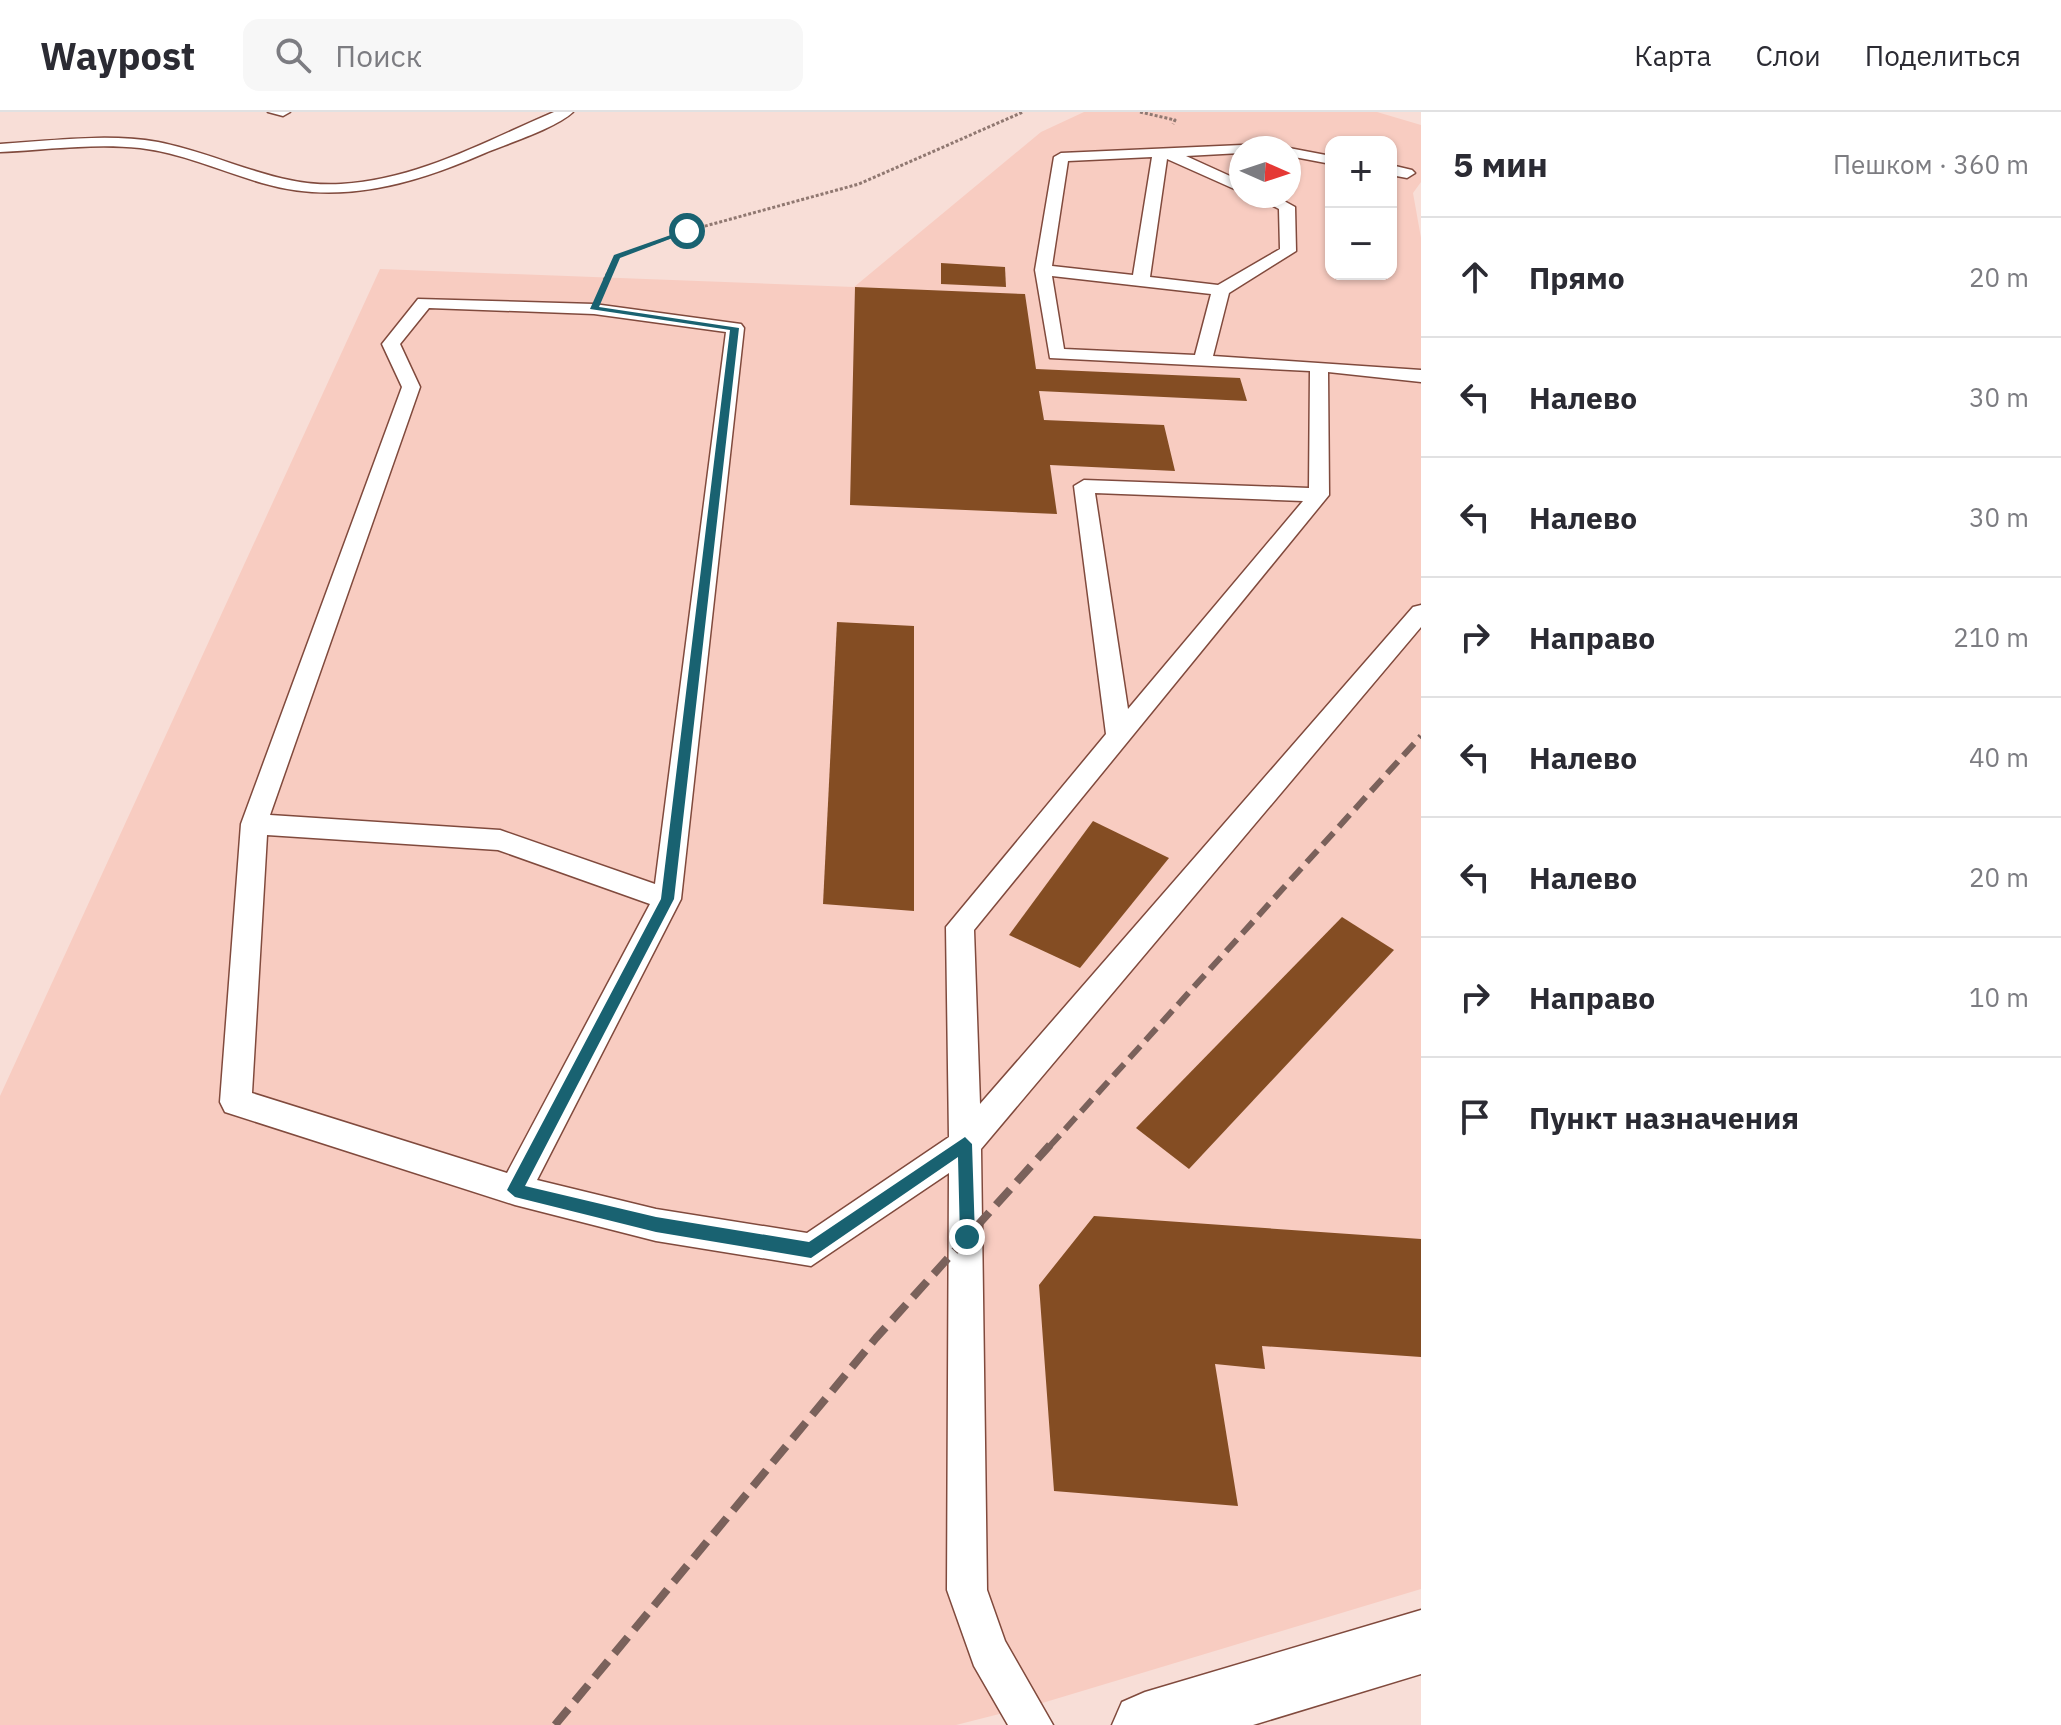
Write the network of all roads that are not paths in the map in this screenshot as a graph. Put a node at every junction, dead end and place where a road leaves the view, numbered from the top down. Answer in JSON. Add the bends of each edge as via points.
{"nodes":[{"id":1,"x":275,"y":112,"type":"edge"},
{"id":2,"x":283,"y":112,"type":"edge"},
{"id":3,"x":566,"y":112,"type":"edge"},
{"id":4,"x":0,"y":148,"type":"edge"},
{"id":5,"x":1229,"y":149,"type":"edge"},
{"id":6,"x":1161,"y":150,"type":"junction"},
{"id":7,"x":1301,"y":154,"type":"edge"},
{"id":8,"x":1325,"y":159,"type":"edge"},
{"id":9,"x":1229,"y":181,"type":"edge"},
{"id":10,"x":1287,"y":208,"type":"edge"},
{"id":11,"x":1043,"y":270,"type":"junction"},
{"id":12,"x":1141,"y":280,"type":"junction"},
{"id":13,"x":1221,"y":290,"type":"junction"},
{"id":14,"x":1203,"y":360,"type":"junction"},
{"id":15,"x":1319,"y":366,"type":"junction"},
{"id":16,"x":1421,"y":376,"type":"edge"},
{"id":17,"x":1319,"y":495,"type":"junction"},
{"id":18,"x":1421,"y":612,"type":"edge"},
{"id":19,"x":1119,"y":735,"type":"junction"},
{"id":20,"x":254,"y":824,"type":"junction"},
{"id":21,"x":667,"y":899,"type":"junction"},
{"id":22,"x":965,"y":1144,"type":"junction"},
{"id":23,"x":515,"y":1190,"type":"junction"},
{"id":24,"x":1421,"y":1642,"type":"edge"},
{"id":25,"x":1032,"y":1725,"type":"edge"},
{"id":26,"x":1145,"y":1725,"type":"edge"}],
"edges":[{"from":1,"to":2,"type":"lane"},
{"from":3,"to":4,"type":"lane","via":[[405,180],[341,190],[286,187],[155,146]]},
{"from":5,"to":6,"type":"lane"},
{"from":6,"to":9,"type":"lane"},
{"from":6,"to":11,"type":"lane","via":[[1061,157]]},
{"from":6,"to":12,"type":"lane"},
{"from":7,"to":8,"type":"lane"},
{"from":10,"to":13,"type":"lane","via":[[1288,251]]},
{"from":11,"to":12,"type":"lane"},
{"from":11,"to":14,"type":"lane","via":[[1056,354]]},
{"from":12,"to":13,"type":"lane"},
{"from":13,"to":14,"type":"lane"},
{"from":14,"to":15,"type":"lane"},
{"from":15,"to":16,"type":"lane"},
{"from":15,"to":17,"type":"lane"},
{"from":17,"to":19,"type":"lane"},
{"from":17,"to":19,"type":"lane","via":[[1084,486]]},
{"from":18,"to":22,"type":"lane"},
{"from":19,"to":22,"type":"lane","via":[[960,927]]},
{"from":20,"to":21,"type":"lane","via":[[500,840]]},
{"from":20,"to":21,"type":"lane","via":[[411,387],[391,344],[424,303],[594,309],[735,328]]},
{"from":20,"to":23,"type":"lane","via":[[236,1102]]},
{"from":21,"to":23,"type":"lane"},
{"from":22,"to":23,"type":"lane","via":[[811,1250],[656,1225]]},
{"from":22,"to":25,"type":"lane","via":[[967,1590],[988,1652]]},
{"from":24,"to":26,"type":"street"}]}
